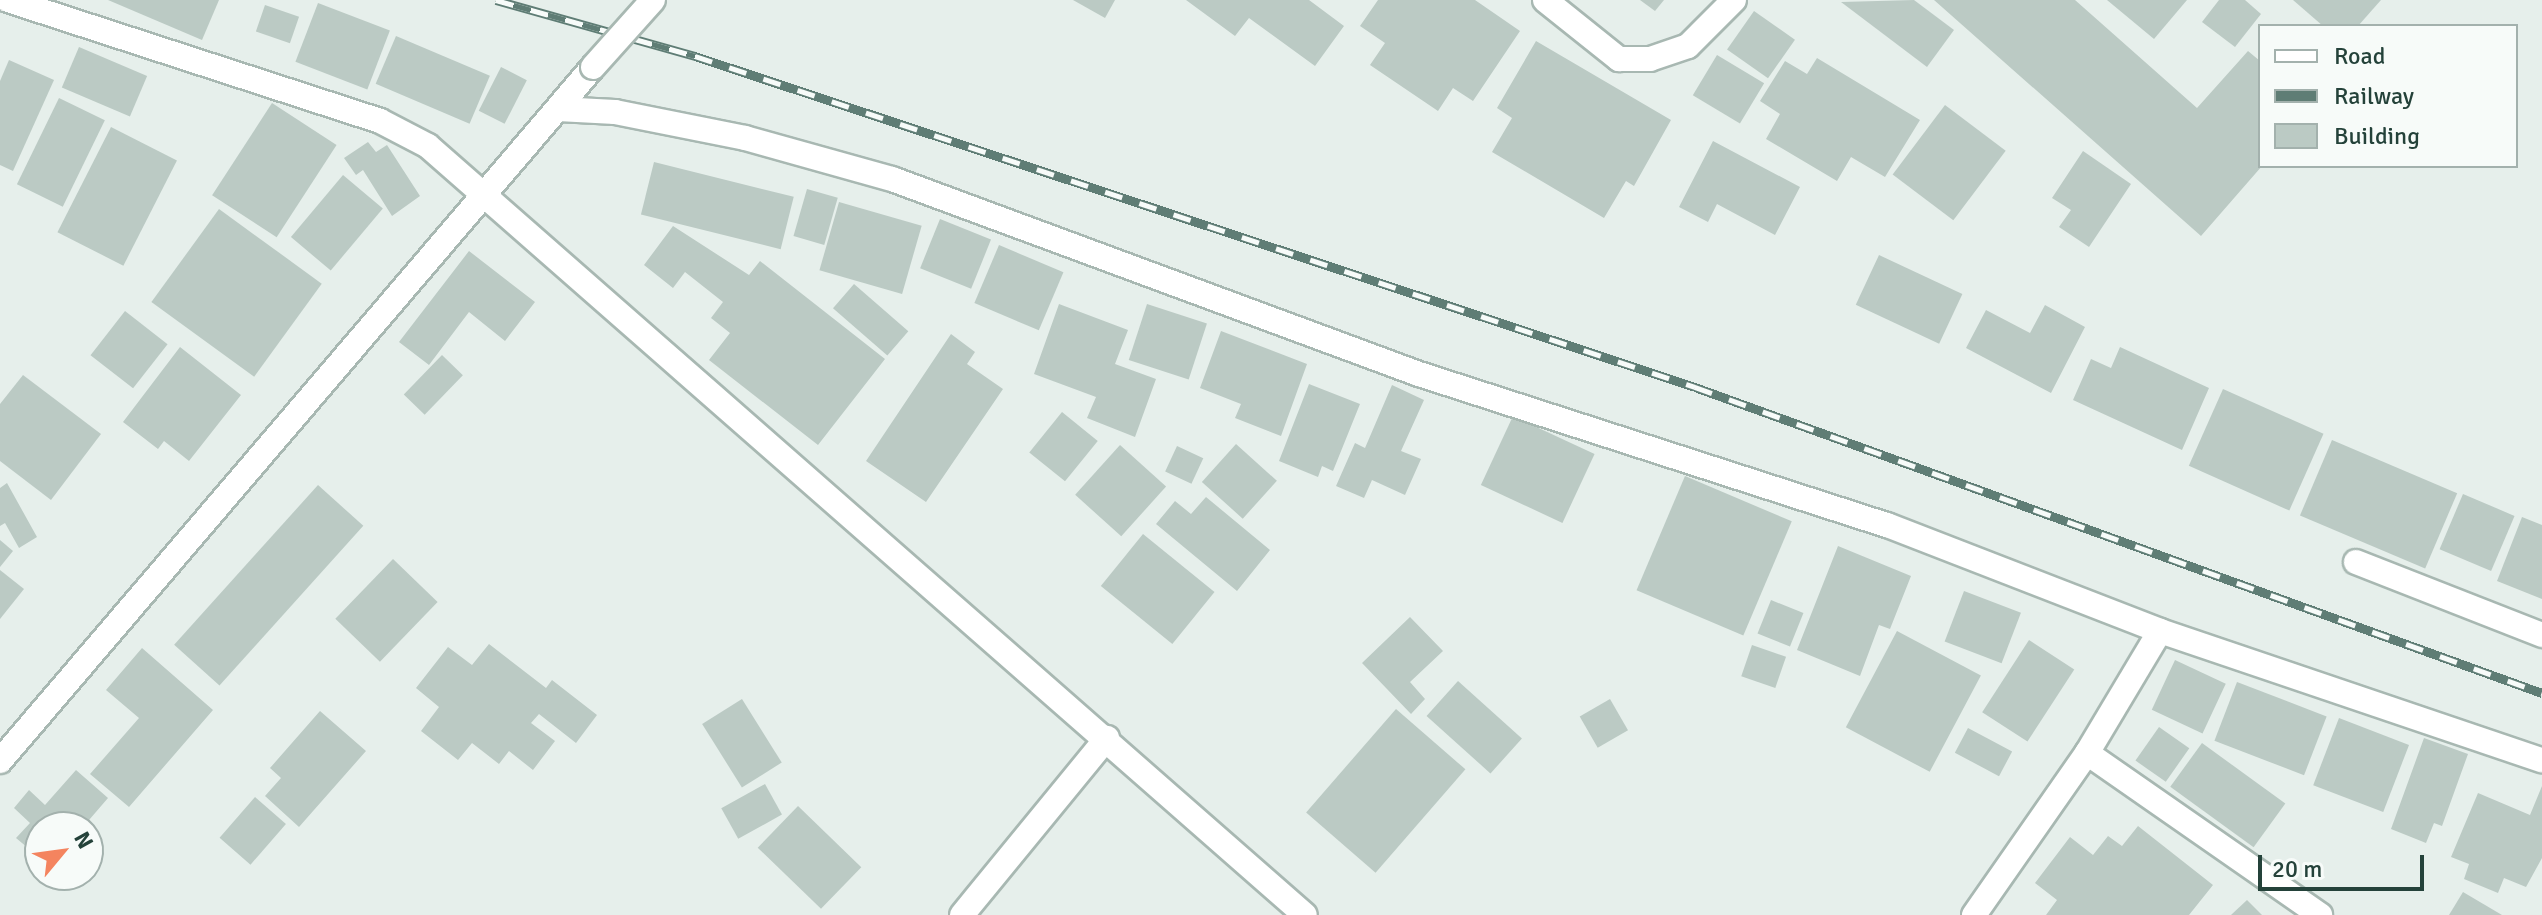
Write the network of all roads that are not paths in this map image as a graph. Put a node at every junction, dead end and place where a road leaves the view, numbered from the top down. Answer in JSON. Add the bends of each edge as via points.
{"nodes":[{"id":1,"x":8,"y":0,"type":"edge"},
{"id":2,"x":653,"y":0,"type":"edge"},
{"id":3,"x":1545,"y":0,"type":"edge"},
{"id":4,"x":1734,"y":0,"type":"edge"},
{"id":5,"x":558,"y":109,"type":"junction"},
{"id":6,"x":485,"y":196,"type":"junction"},
{"id":7,"x":2356,"y":562,"type":"dead end"},
{"id":8,"x":2160,"y":631,"type":"junction"},
{"id":9,"x":2542,"y":635,"type":"edge"},
{"id":10,"x":1107,"y":738,"type":"junction"},
{"id":11,"x":2087,"y":753,"type":"junction"},
{"id":12,"x":2542,"y":760,"type":"edge"},
{"id":13,"x":0,"y":761,"type":"edge"},
{"id":14,"x":962,"y":915,"type":"edge"},
{"id":15,"x":1305,"y":915,"type":"edge"},
{"id":16,"x":1974,"y":915,"type":"edge"},
{"id":17,"x":2320,"y":915,"type":"edge"}],
"edges":[{"from":1,"to":6,"type":"street","via":[[380,121],[428,146]]},
{"from":2,"to":5,"type":"street","bridge":true},
{"from":3,"to":4,"type":"street","via":[[1619,59],[1650,59],[1688,46]]},
{"from":5,"to":6,"type":"street"},
{"from":5,"to":8,"type":"street","via":[[745,138],[892,179],[1419,374],[1887,525]]},
{"from":6,"to":10,"type":"street"},
{"from":6,"to":13,"type":"street"},
{"from":7,"to":9,"type":"street"},
{"from":8,"to":11,"type":"street"},
{"from":8,"to":12,"type":"street"},
{"from":10,"to":14,"type":"street"},
{"from":10,"to":15,"type":"street"},
{"from":11,"to":16,"type":"street"},
{"from":11,"to":17,"type":"street"}]}
